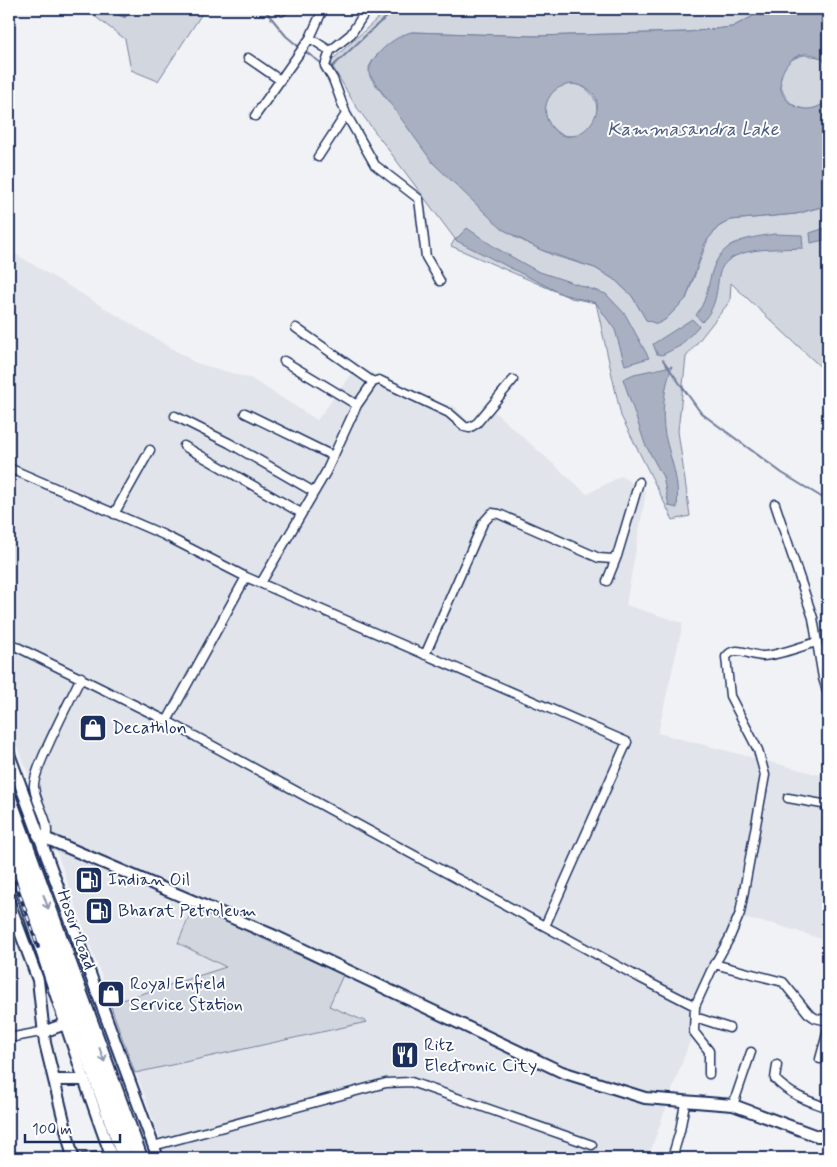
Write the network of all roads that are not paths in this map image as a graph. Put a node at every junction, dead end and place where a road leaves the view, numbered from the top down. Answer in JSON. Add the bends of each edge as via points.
{"nodes":[{"id":1,"x":323,"y":9,"type":"edge"},
{"id":2,"x":367,"y":9,"type":"edge"},
{"id":3,"x":310,"y":38,"type":"junction"},
{"id":4,"x":330,"y":51,"type":"junction"},
{"id":5,"x":248,"y":58,"type":"dead end"},
{"id":6,"x":280,"y":80,"type":"junction"},
{"id":7,"x":346,"y":114,"type":"junction"},
{"id":8,"x":255,"y":116,"type":"dead end"},
{"id":9,"x":318,"y":157,"type":"dead end"},
{"id":10,"x":440,"y":281,"type":"dead end"},
{"id":11,"x":296,"y":328,"type":"dead end"},
{"id":12,"x":284,"y":361,"type":"dead end"},
{"id":13,"x":513,"y":380,"type":"dead end"},
{"id":14,"x":373,"y":382,"type":"junction"},
{"id":15,"x":357,"y":405,"type":"junction"},
{"id":16,"x":245,"y":413,"type":"dead end"},
{"id":17,"x":174,"y":416,"type":"dead end"},
{"id":18,"x":184,"y":446,"type":"dead end"},
{"id":19,"x":150,"y":450,"type":"dead end"},
{"id":20,"x":333,"y":456,"type":"junction"},
{"id":21,"x":9,"y":468,"type":"edge"},
{"id":22,"x":639,"y":482,"type":"dead end"},
{"id":23,"x":314,"y":492,"type":"junction"},
{"id":24,"x":775,"y":504,"type":"dead end"},
{"id":25,"x":301,"y":512,"type":"junction"},
{"id":26,"x":114,"y":514,"type":"junction"},
{"id":27,"x":617,"y":556,"type":"junction"},
{"id":28,"x":246,"y":576,"type":"junction"},
{"id":29,"x":607,"y":581,"type":"dead end"},
{"id":30,"x":261,"y":583,"type":"junction"},
{"id":31,"x":817,"y":642,"type":"junction"},
{"id":32,"x":9,"y":643,"type":"edge"},
{"id":33,"x":425,"y":655,"type":"junction"},
{"id":34,"x":81,"y":677,"type":"junction"},
{"id":35,"x":828,"y":694,"type":"edge"},
{"id":36,"x":167,"y":721,"type":"junction"},
{"id":37,"x":9,"y":754,"type":"edge"},
{"id":38,"x":788,"y":798,"type":"dead end"},
{"id":39,"x":9,"y":799,"type":"edge"},
{"id":40,"x":828,"y":806,"type":"edge"},
{"id":41,"x":9,"y":834,"type":"edge"},
{"id":42,"x":42,"y":837,"type":"junction"},
{"id":43,"x":827,"y":840,"type":"dead end"},
{"id":44,"x":19,"y":857,"type":"edge"},
{"id":45,"x":9,"y":902,"type":"edge"},
{"id":46,"x":545,"y":926,"type":"junction"},
{"id":47,"x":13,"y":928,"type":"edge"},
{"id":48,"x":714,"y":964,"type":"junction"},
{"id":49,"x":50,"y":977,"type":"junction"},
{"id":50,"x":38,"y":980,"type":"junction"},
{"id":51,"x":695,"y":1006,"type":"junction"},
{"id":52,"x":695,"y":1017,"type":"junction"},
{"id":53,"x":828,"y":1021,"type":"edge"},
{"id":54,"x":65,"y":1024,"type":"junction"},
{"id":55,"x":729,"y":1028,"type":"dead end"},
{"id":56,"x":828,"y":1030,"type":"edge"},
{"id":57,"x":46,"y":1031,"type":"junction"},
{"id":58,"x":9,"y":1038,"type":"edge"},
{"id":59,"x":751,"y":1052,"type":"dead end"},
{"id":60,"x":820,"y":1059,"type":"dead end"},
{"id":61,"x":777,"y":1065,"type":"dead end"},
{"id":62,"x":709,"y":1074,"type":"dead end"},
{"id":63,"x":54,"y":1080,"type":"junction"},
{"id":64,"x":83,"y":1080,"type":"junction"},
{"id":65,"x":685,"y":1103,"type":"junction"},
{"id":66,"x":733,"y":1105,"type":"junction"},
{"id":67,"x":828,"y":1108,"type":"edge"},
{"id":68,"x":828,"y":1131,"type":"edge"},
{"id":69,"x":592,"y":1145,"type":"dead end"},
{"id":70,"x":153,"y":1146,"type":"junction"},
{"id":71,"x":73,"y":1158,"type":"edge"},
{"id":72,"x":84,"y":1158,"type":"edge"},
{"id":73,"x":116,"y":1158,"type":"edge"},
{"id":74,"x":140,"y":1158,"type":"edge"},
{"id":75,"x":158,"y":1158,"type":"edge"},
{"id":76,"x":672,"y":1158,"type":"edge"}],
"edges":[{"from":1,"to":3,"type":"street"},
{"from":2,"to":4,"type":"street","via":[[351,34]]},
{"from":3,"to":4,"type":"street"},
{"from":3,"to":6,"type":"street"},
{"from":4,"to":7,"type":"street","via":[[325,66],[334,80]]},
{"from":5,"to":6,"type":"street"},
{"from":6,"to":8,"type":"street"},
{"from":7,"to":9,"type":"street"},
{"from":7,"to":10,"type":"street","via":[[375,165],[419,199],[426,257]]},
{"from":11,"to":14,"type":"street"},
{"from":12,"to":15,"type":"street"},
{"from":13,"to":14,"type":"street","via":[[470,428],[464,427],[449,413],[379,380]]},
{"from":14,"to":15,"type":"street"},
{"from":15,"to":20,"type":"street"},
{"from":16,"to":20,"type":"street"},
{"from":17,"to":23,"type":"street"},
{"from":18,"to":25,"type":"street"},
{"from":19,"to":26,"type":"street"},
{"from":20,"to":23,"type":"street"},
{"from":21,"to":26,"type":"street"},
{"from":22,"to":27,"type":"street"},
{"from":23,"to":25,"type":"street"},
{"from":24,"to":31,"type":"street"},
{"from":25,"to":30,"type":"street"},
{"from":26,"to":28,"type":"street"},
{"from":27,"to":29,"type":"street"},
{"from":27,"to":33,"type":"street","via":[[599,558],[499,514],[486,516]]},
{"from":28,"to":30,"type":"street"},
{"from":28,"to":36,"type":"street"},
{"from":30,"to":33,"type":"street"},
{"from":31,"to":35,"type":"street"},
{"from":31,"to":48,"type":"street","via":[[763,656],[736,650],[726,658],[730,696],[758,750],[765,775],[740,913]]},
{"from":32,"to":34,"type":"street"},
{"from":33,"to":46,"type":"street","via":[[627,742]]},
{"from":34,"to":36,"type":"street"},
{"from":34,"to":42,"type":"street","via":[[40,765],[34,786],[49,828]]},
{"from":36,"to":46,"type":"street"},
{"from":37,"to":42,"type":"street"},
{"from":38,"to":40,"type":"street"},
{"from":39,"to":44,"type":"highway","name":"Hosur Road"},
{"from":40,"to":43,"type":"street"},
{"from":41,"to":44,"type":"highway","name":"Hosur Road"},
{"from":42,"to":65,"type":"street","via":[[275,936],[562,1072],[645,1098]]},
{"from":42,"to":70,"type":"street"},
{"from":44,"to":49,"type":"street"},
{"from":44,"to":73,"type":"highway","name":"Hosur Road"},
{"from":44,"to":74,"type":"highway","name":"Hosur Road","one_way":true},
{"from":45,"to":47,"type":"street"},
{"from":46,"to":51,"type":"street"},
{"from":47,"to":50,"type":"street"},
{"from":48,"to":51,"type":"street"},
{"from":48,"to":53,"type":"street","via":[[784,982],[808,1013]]},
{"from":49,"to":50,"type":"street"},
{"from":49,"to":54,"type":"street"},
{"from":50,"to":57,"type":"street"},
{"from":51,"to":52,"type":"street"},
{"from":52,"to":55,"type":"street"},
{"from":52,"to":62,"type":"street","via":[[694,1032],[709,1051]]},
{"from":54,"to":57,"type":"street"},
{"from":54,"to":64,"type":"street"},
{"from":56,"to":60,"type":"street"},
{"from":57,"to":58,"type":"street"},
{"from":57,"to":63,"type":"street"},
{"from":59,"to":66,"type":"street"},
{"from":61,"to":67,"type":"street","via":[[775,1078],[784,1089]]},
{"from":63,"to":64,"type":"street"},
{"from":63,"to":71,"type":"street"},
{"from":64,"to":73,"type":"street"},
{"from":65,"to":66,"type":"street"},
{"from":65,"to":76,"type":"street"},
{"from":66,"to":68,"type":"street","via":[[817,1136]]},
{"from":69,"to":70,"type":"street","via":[[411,1082],[386,1083]]},
{"from":70,"to":75,"type":"street"},
{"from":72,"to":73,"type":"street"}]}
